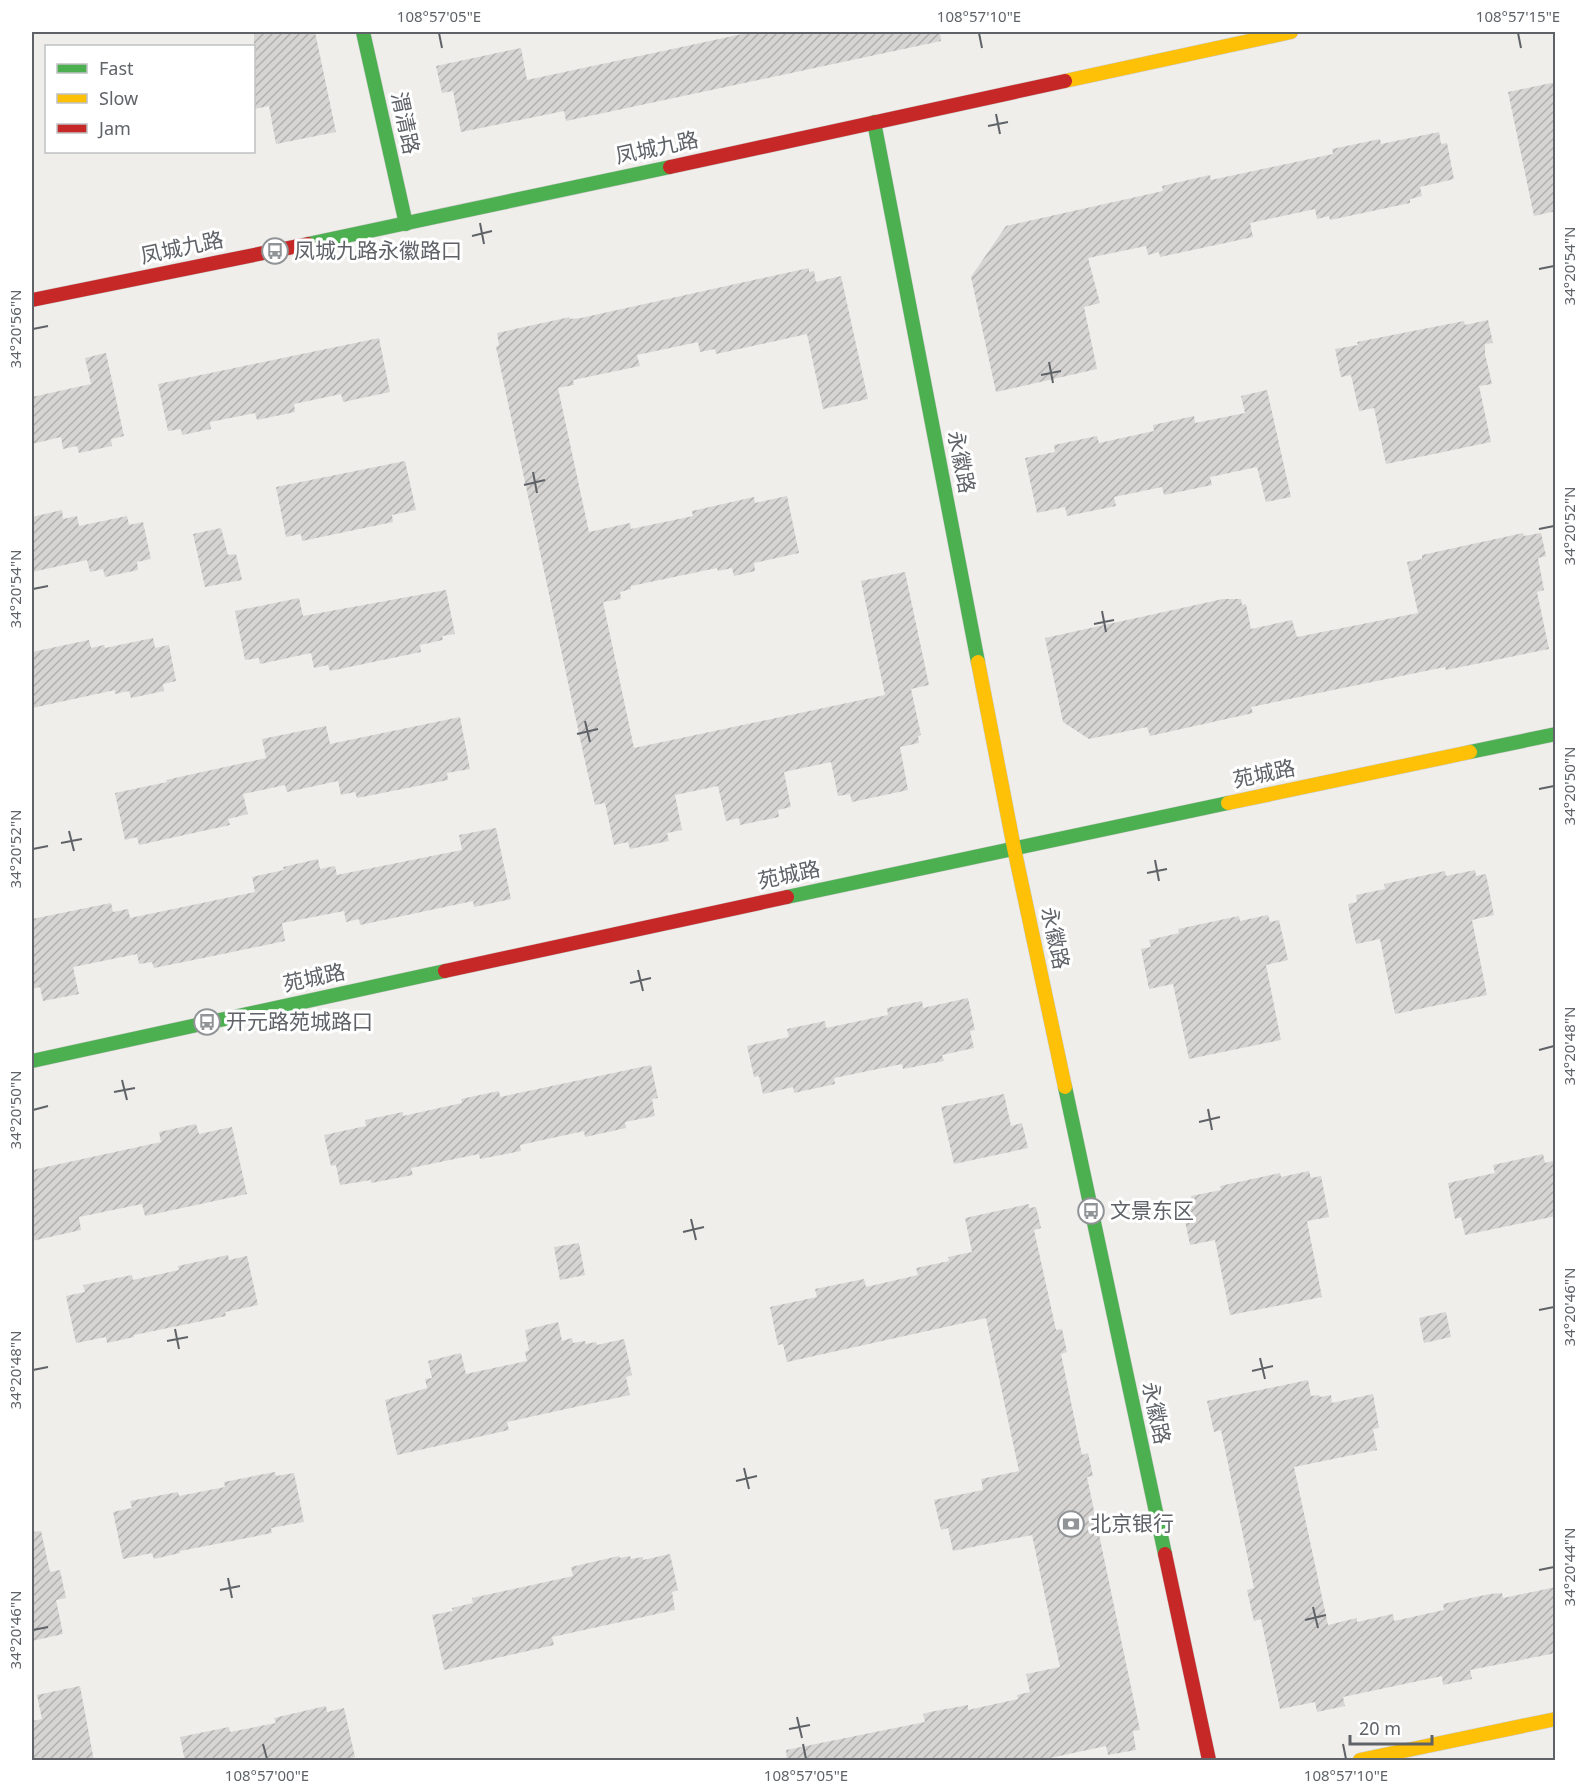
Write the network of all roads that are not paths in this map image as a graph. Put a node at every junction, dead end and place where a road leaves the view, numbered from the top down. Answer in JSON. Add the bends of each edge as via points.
{"nodes":[{"id":1,"x":363,"y":32,"type":"edge"},
{"id":2,"x":1291,"y":32,"type":"edge"},
{"id":3,"x":874,"y":122,"type":"junction"},
{"id":4,"x":406,"y":224,"type":"junction"},
{"id":5,"x":32,"y":300,"type":"edge"},
{"id":6,"x":1556,"y":734,"type":"edge"},
{"id":7,"x":1014,"y":848,"type":"junction"},
{"id":8,"x":32,"y":1061,"type":"edge"},
{"id":9,"x":1556,"y":1719,"type":"edge"},
{"id":10,"x":1209,"y":1761,"type":"edge"},
{"id":11,"x":1360,"y":1761,"type":"edge"}],
"edges":[{"from":1,"to":4,"type":"street","name":"渭清路"},
{"from":2,"to":3,"type":"street","name":"凤城九路"},
{"from":3,"to":4,"type":"street","name":"凤城九路"},
{"from":3,"to":7,"type":"street","name":"永徽路"},
{"from":4,"to":5,"type":"street","name":"凤城九路"},
{"from":6,"to":7,"type":"street","name":"苑城路"},
{"from":7,"to":8,"type":"street","name":"苑城路"},
{"from":7,"to":10,"type":"street","name":"永徽路"},
{"from":9,"to":11,"type":"street"}]}
